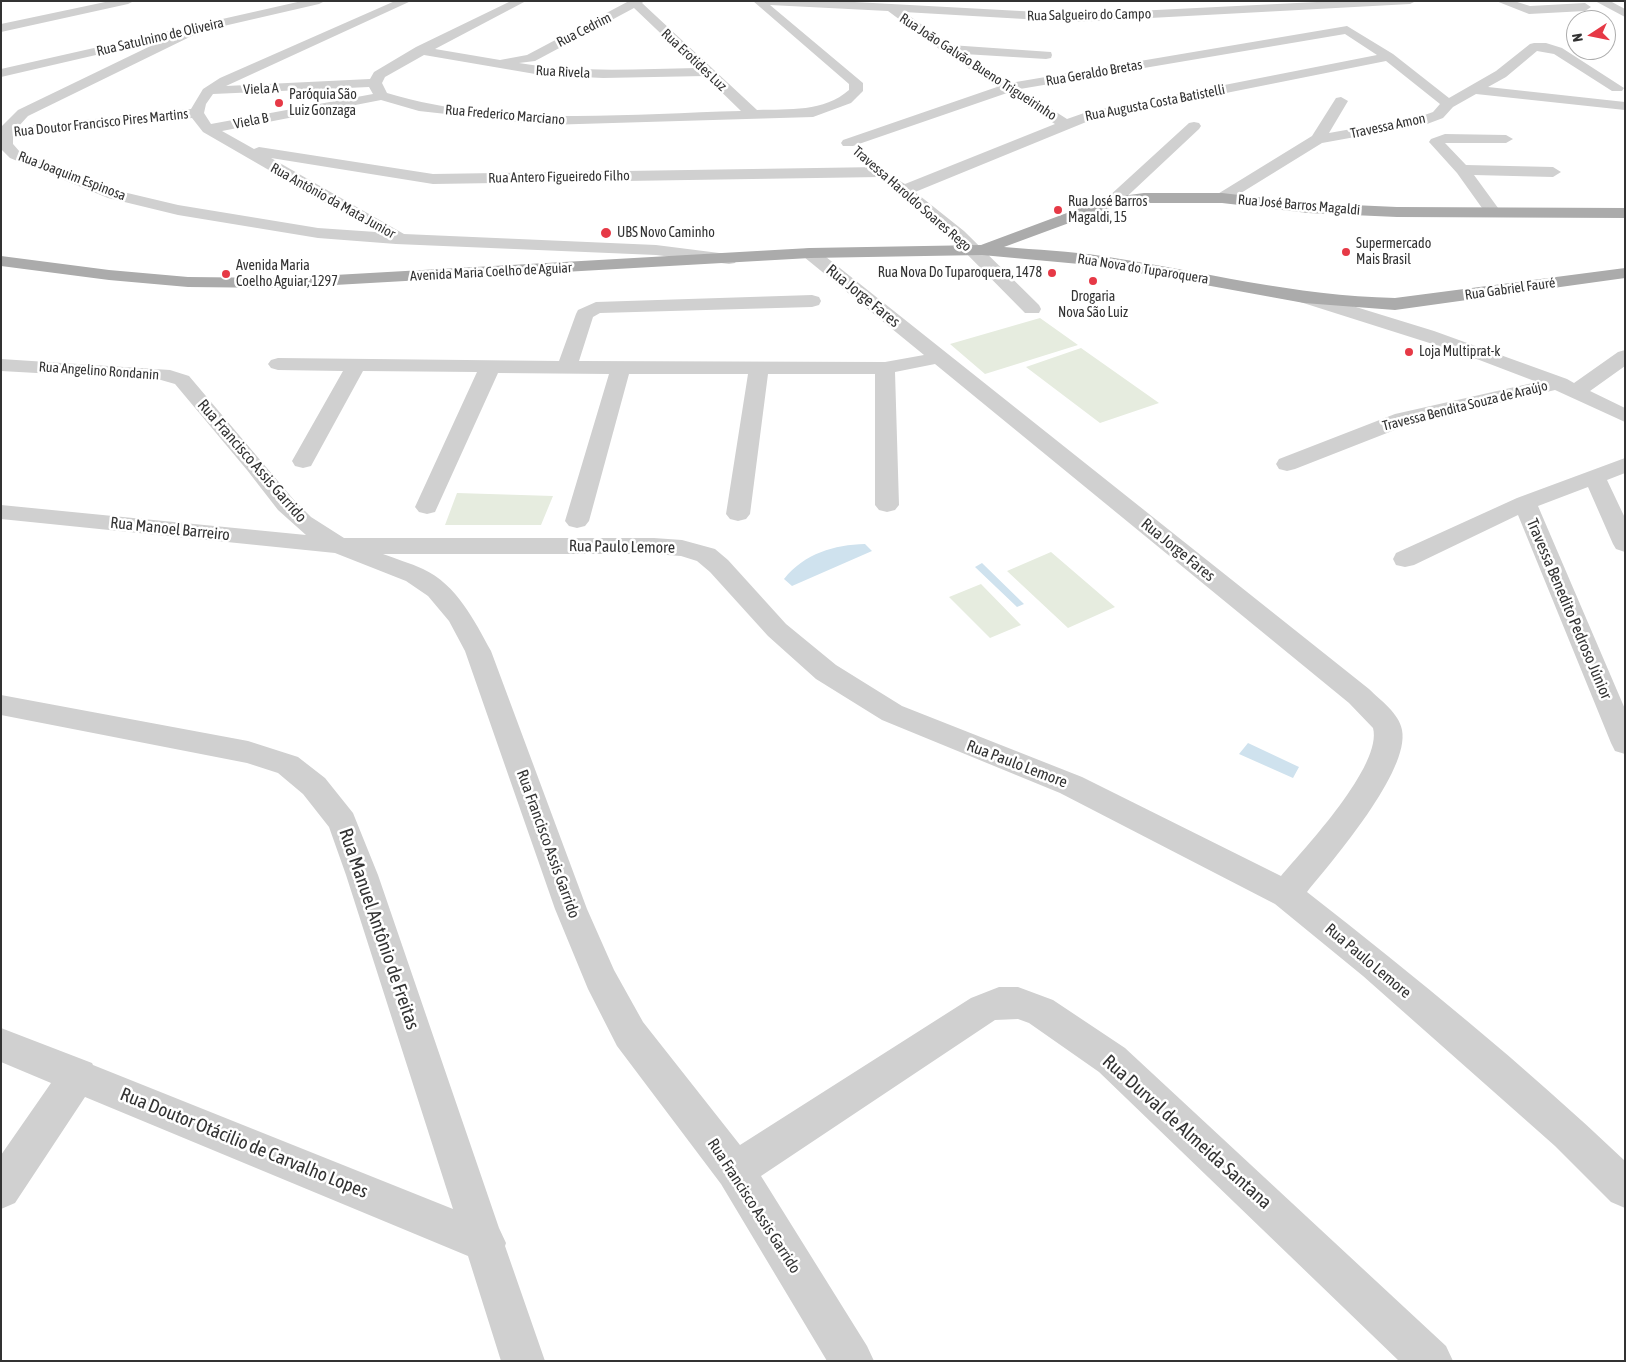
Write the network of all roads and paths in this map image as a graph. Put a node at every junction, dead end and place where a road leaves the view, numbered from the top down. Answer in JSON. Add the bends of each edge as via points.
{"nodes":[{"id":1,"x":128,"y":1,"type":"edge"},
{"id":2,"x":319,"y":1,"type":"edge"},
{"id":3,"x":405,"y":1,"type":"edge"},
{"id":4,"x":520,"y":1,"type":"edge"},
{"id":5,"x":759,"y":1,"type":"edge"},
{"id":6,"x":769,"y":1,"type":"edge"},
{"id":7,"x":1191,"y":1,"type":"edge"},
{"id":8,"x":1410,"y":1,"type":"edge"},
{"id":9,"x":1502,"y":1,"type":"edge"},
{"id":10,"x":1601,"y":1,"type":"edge"},
{"id":11,"x":636,"y":2,"type":"edge"},
{"id":12,"x":1585,"y":7,"type":"dead end"},
{"id":13,"x":892,"y":9,"type":"junction"},
{"id":14,"x":1168,"y":13,"type":"junction"},
{"id":15,"x":1625,"y":14,"type":"edge"},
{"id":16,"x":1,"y":28,"type":"edge"},
{"id":17,"x":197,"y":29,"type":"junction"},
{"id":18,"x":1347,"y":30,"type":"joint"},
{"id":19,"x":946,"y":48,"type":"junction"},
{"id":20,"x":420,"y":50,"type":"junction"},
{"id":21,"x":1046,"y":55,"type":"dead end"},
{"id":22,"x":1388,"y":57,"type":"junction"},
{"id":23,"x":530,"y":58,"type":"junction"},
{"id":24,"x":489,"y":64,"type":"junction"},
{"id":25,"x":520,"y":70,"type":"junction"},
{"id":26,"x":707,"y":72,"type":"junction"},
{"id":27,"x":1,"y":73,"type":"edge"},
{"id":28,"x":1010,"y":88,"type":"junction"},
{"id":29,"x":1472,"y":88,"type":"junction"},
{"id":30,"x":1617,"y":88,"type":"dead end"},
{"id":31,"x":378,"y":89,"type":"junction"},
{"id":32,"x":208,"y":92,"type":"junction"},
{"id":33,"x":1341,"y":101,"type":"dead end"},
{"id":34,"x":1448,"y":104,"type":"junction"},
{"id":35,"x":1625,"y":106,"type":"edge"},
{"id":36,"x":197,"y":113,"type":"junction"},
{"id":37,"x":813,"y":113,"type":"junction"},
{"id":38,"x":754,"y":115,"type":"junction"},
{"id":39,"x":1065,"y":124,"type":"junction"},
{"id":40,"x":1194,"y":126,"type":"dead end"},
{"id":41,"x":208,"y":129,"type":"junction"},
{"id":42,"x":3,"y":133,"type":"edge"},
{"id":43,"x":1318,"y":139,"type":"junction"},
{"id":44,"x":1506,"y":139,"type":"dead end"},
{"id":45,"x":848,"y":143,"type":"junction"},
{"id":46,"x":240,"y":148,"type":"junction"},
{"id":47,"x":1462,"y":170,"type":"junction"},
{"id":48,"x":880,"y":172,"type":"junction"},
{"id":49,"x":1553,"y":172,"type":"dead end"},
{"id":50,"x":904,"y":191,"type":"junction"},
{"id":51,"x":1222,"y":198,"type":"junction"},
{"id":52,"x":1113,"y":202,"type":"junction"},
{"id":53,"x":1493,"y":212,"type":"junction"},
{"id":54,"x":1625,"y":213,"type":"edge"},
{"id":55,"x":1017,"y":237,"type":"junction"},
{"id":56,"x":400,"y":239,"type":"junction"},
{"id":57,"x":976,"y":250,"type":"junction"},
{"id":58,"x":810,"y":253,"type":"junction"},
{"id":59,"x":1032,"y":254,"type":"junction"},
{"id":60,"x":728,"y":259,"type":"junction"},
{"id":61,"x":1,"y":261,"type":"edge"},
{"id":62,"x":1625,"y":273,"type":"edge"},
{"id":63,"x":1304,"y":297,"type":"junction"},
{"id":64,"x":812,"y":300,"type":"dead end"},
{"id":65,"x":1395,"y":304,"type":"junction"},
{"id":66,"x":1032,"y":309,"type":"dead end"},
{"id":67,"x":1412,"y":329,"type":"junction"},
{"id":68,"x":1625,"y":356,"type":"edge"},
{"id":69,"x":938,"y":358,"type":"junction"},
{"id":70,"x":278,"y":364,"type":"dead end"},
{"id":71,"x":1,"y":365,"type":"edge"},
{"id":72,"x":356,"y":365,"type":"junction"},
{"id":73,"x":490,"y":367,"type":"junction"},
{"id":74,"x":566,"y":368,"type":"junction"},
{"id":75,"x":621,"y":368,"type":"junction"},
{"id":76,"x":885,"y":368,"type":"junction"},
{"id":77,"x":758,"y":369,"type":"junction"},
{"id":78,"x":1,"y":380,"type":"edge"},
{"id":79,"x":1569,"y":387,"type":"junction"},
{"id":80,"x":191,"y":391,"type":"junction"},
{"id":81,"x":1625,"y":416,"type":"edge"},
{"id":82,"x":303,"y":461,"type":"dead end"},
{"id":83,"x":1287,"y":464,"type":"dead end"},
{"id":84,"x":1625,"y":465,"type":"edge"},
{"id":85,"x":1594,"y":476,"type":"junction"},
{"id":86,"x":1525,"y":503,"type":"junction"},
{"id":87,"x":887,"y":505,"type":"dead end"},
{"id":88,"x":427,"y":507,"type":"dead end"},
{"id":89,"x":1,"y":512,"type":"edge"},
{"id":90,"x":738,"y":514,"type":"dead end"},
{"id":91,"x":577,"y":521,"type":"dead end"},
{"id":92,"x":1625,"y":544,"type":"edge"},
{"id":93,"x":339,"y":546,"type":"junction"},
{"id":94,"x":1405,"y":559,"type":"dead end"},
{"id":95,"x":1,"y":705,"type":"edge"},
{"id":96,"x":1625,"y":743,"type":"edge"},
{"id":97,"x":1286,"y":894,"type":"junction"},
{"id":98,"x":1,"y":1045,"type":"edge"},
{"id":99,"x":79,"y":1075,"type":"junction"},
{"id":100,"x":735,"y":1170,"type":"junction"},
{"id":101,"x":1625,"y":1188,"type":"edge"},
{"id":102,"x":1,"y":1189,"type":"edge"},
{"id":103,"x":486,"y":1243,"type":"junction"},
{"id":104,"x":523,"y":1361,"type":"edge"},
{"id":105,"x":852,"y":1361,"type":"edge"},
{"id":106,"x":1432,"y":1361,"type":"edge"}],
"edges":[{"from":1,"to":16,"type":"street"},
{"from":2,"to":17,"type":"street","name":"Rua Satulnino de Oliveira"},
{"from":3,"to":32,"type":"street","via":[[225,81]]},
{"from":4,"to":20,"type":"street"},
{"from":5,"to":37,"type":"street","name":"Rua Frederico Marciano","via":[[856,82],[856,91],[846,100]]},
{"from":6,"to":13,"type":"street","name":"Rua Salgueiro do Campo"},
{"from":7,"to":14,"type":"street"},
{"from":8,"to":14,"type":"street","name":"Rua Salgueiro do Campo"},
{"from":9,"to":12,"type":"street","via":[[1530,10]]},
{"from":10,"to":15,"type":"street"},
{"from":11,"to":23,"type":"street","name":"Rua Cedrim"},
{"from":11,"to":26,"type":"street","name":"Rua Erotides Luz"},
{"from":13,"to":14,"type":"street","name":"Rua Salgueiro do Campo","via":[[1045,18]]},
{"from":13,"to":19,"type":"street","name":"Rua João Galvão Bueno Trigueirinho"},
{"from":17,"to":27,"type":"street","name":"Rua Satulnino de Oliveira"},
{"from":17,"to":42,"type":"street","name":"Rua Joaquim Espinosa","via":[[23,113]]},
{"from":18,"to":22,"type":"street","name":"Travessa Amon"},
{"from":18,"to":28,"type":"street","name":"Rua Geraldo Bretas"},
{"from":19,"to":21,"type":"street"},
{"from":19,"to":28,"type":"street","name":"Rua João Galvão Bueno Trigueirinho"},
{"from":20,"to":24,"type":"street","name":"Rua Rivela"},
{"from":20,"to":31,"type":"street","via":[[379,75]]},
{"from":22,"to":34,"type":"street","name":"Travessa Amon"},
{"from":22,"to":39,"type":"street","name":"Rua Augusta Costa Batistelli","via":[[1095,114]]},
{"from":23,"to":24,"type":"street","name":"Rua Cedrim"},
{"from":23,"to":25,"type":"street","name":"Rua Cedrim"},
{"from":24,"to":25,"type":"street","name":"Rua Rivela"},
{"from":25,"to":26,"type":"street","name":"Rua Rivela","via":[[594,74]]},
{"from":26,"to":38,"type":"street","name":"Rua Erotides Luz"},
{"from":28,"to":39,"type":"street","name":"Rua João Galvão Bueno Trigueirinho"},
{"from":28,"to":45,"type":"street","name":"Rua Geraldo Bretas"},
{"from":29,"to":30,"type":"street","via":[[1501,74],[1531,49],[1540,47],[1558,51]]},
{"from":29,"to":34,"type":"street"},
{"from":29,"to":35,"type":"street"},
{"from":31,"to":32,"type":"street","name":"Viela A"},
{"from":31,"to":38,"type":"street","name":"Rua Frederico Marciano","via":[[419,107],[546,121]]},
{"from":31,"to":41,"type":"street","name":"Viela B"},
{"from":32,"to":36,"type":"street"},
{"from":33,"to":43,"type":"street"},
{"from":34,"to":43,"type":"street","name":"Travessa Amon","via":[[1438,115],[1422,121]]},
{"from":36,"to":41,"type":"street","name":"Rua Antônio da Mata Junior"},
{"from":36,"to":42,"type":"street","name":"Rua Doutor Francisco Pires Martins"},
{"from":37,"to":38,"type":"street","name":"Rua Frederico Marciano"},
{"from":37,"to":45,"type":"street","name":"Travessa Haroldo Soares Rego"},
{"from":39,"to":50,"type":"street","name":"Rua Augusta Costa Batistelli"},
{"from":40,"to":52,"type":"street"},
{"from":41,"to":46,"type":"street","name":"Rua Antônio da Mata Junior"},
{"from":42,"to":56,"type":"street","name":"Rua Joaquim Espinosa","via":[[6,145],[15,155],[114,195],[248,222],[357,237]]},
{"from":43,"to":51,"type":"street"},
{"from":44,"to":47,"type":"street","via":[[1437,140]]},
{"from":45,"to":48,"type":"street","name":"Travessa Haroldo Soares Rego"},
{"from":46,"to":48,"type":"street","name":"Rua Antero Figueiredo Filho","via":[[433,178]]},
{"from":46,"to":56,"type":"street","name":"Rua Antônio da Mata Junior"},
{"from":47,"to":49,"type":"street"},
{"from":47,"to":53,"type":"street"},
{"from":48,"to":50,"type":"street","name":"Travessa Haroldo Soares Rego"},
{"from":50,"to":57,"type":"street","name":"Travessa Haroldo Soares Rego"},
{"from":51,"to":52,"type":"main road","name":"Rua José Barros Magaldi","via":[[1144,198]]},
{"from":51,"to":53,"type":"main road","name":"Rua José Barros Magaldi","via":[[1357,211]]},
{"from":52,"to":55,"type":"main road","name":"Rua José Barros Magaldi"},
{"from":53,"to":54,"type":"main road","name":"Rua José Barros Magaldi"},
{"from":55,"to":57,"type":"main road","name":"Rua José Barros Magaldi"},
{"from":55,"to":59,"type":"main road"},
{"from":56,"to":60,"type":"street","name":"Rua Antônio da Mata Junior","via":[[656,250]]},
{"from":57,"to":58,"type":"main road","name":"Avenida Maria Coelho de Aguiar"},
{"from":57,"to":59,"type":"main road","name":"Rua Nova do Tuparoquera"},
{"from":57,"to":66,"type":"street","name":"Travessa Haroldo Soares Rego"},
{"from":58,"to":60,"type":"main road","name":"Avenida Maria Coelho de Aguiar"},
{"from":58,"to":69,"type":"street","name":"Rua Jorge Fares"},
{"from":59,"to":63,"type":"main road","name":"Rua Nova do Tuparoquera","via":[[1101,261]]},
{"from":60,"to":61,"type":"main road","name":"Avenida Maria Coelho de Aguiar","via":[[282,283],[158,279]]},
{"from":62,"to":65,"type":"main road","name":"Rua Gabriel Fauré"},
{"from":63,"to":65,"type":"main road","name":"Rua Nova do Tuparoquera"},
{"from":63,"to":67,"type":"street","name":"Rua Nova do Tuparoquera"},
{"from":64,"to":74,"type":"street","via":[[596,308],[585,314]]},
{"from":65,"to":67,"type":"street","name":"Rua Nova do Tuparoquera","via":[[1395,316]]},
{"from":67,"to":79,"type":"street","name":"Rua Nova do Tuparoquera"},
{"from":68,"to":79,"type":"street"},
{"from":69,"to":76,"type":"street"},
{"from":69,"to":97,"type":"street","name":"Rua Jorge Fares","via":[[1359,696],[1388,730],[1387,747],[1366,792]]},
{"from":70,"to":72,"type":"street"},
{"from":71,"to":80,"type":"street","name":"Rua Angelino Rondanin","via":[[163,374],[182,380]]},
{"from":72,"to":73,"type":"street"},
{"from":72,"to":82,"type":"street"},
{"from":73,"to":74,"type":"street"},
{"from":73,"to":88,"type":"street"},
{"from":74,"to":75,"type":"street"},
{"from":75,"to":77,"type":"street"},
{"from":75,"to":91,"type":"street"},
{"from":76,"to":77,"type":"street"},
{"from":76,"to":87,"type":"street"},
{"from":77,"to":90,"type":"street"},
{"from":78,"to":80,"type":"street","via":[[163,385]]},
{"from":79,"to":81,"type":"street","name":"Rua Nova do Tuparoquera"},
{"from":79,"to":83,"type":"street","name":"Travessa Bendita Souza de Araújo","via":[[1403,419]]},
{"from":80,"to":93,"type":"street","name":"Rua Francisco Assis Garrido","via":[[256,465],[286,505],[314,530]]},
{"from":84,"to":85,"type":"street"},
{"from":85,"to":86,"type":"street"},
{"from":85,"to":92,"type":"street"},
{"from":86,"to":94,"type":"street"},
{"from":86,"to":96,"type":"street","name":"Travessa Benedito Pedroso Júnior"},
{"from":89,"to":93,"type":"street","name":"Rua Manoel Barreiro"},
{"from":93,"to":97,"type":"street","name":"Rua Paulo Lemore","via":[[654,546],[697,552],[719,566],[777,630],[826,672],[892,713],[1070,785]]},
{"from":93,"to":100,"type":"street","name":"Rua Francisco Assis Garrido","via":[[415,576],[437,590],[460,617],[478,651],[571,909],[600,978],[630,1034]]},
{"from":95,"to":103,"type":"street","name":"Rua Manuel Antônio de Freitas","via":[[248,752],[288,766],[314,786],[342,822],[362,875]]},
{"from":97,"to":101,"type":"street","name":"Rua Paulo Lemore","via":[[1375,964],[1568,1133]]},
{"from":98,"to":99,"type":"street","name":"Rua Doutor Otácilio de Carvalho Lopes"},
{"from":99,"to":102,"type":"street"},
{"from":99,"to":103,"type":"street","name":"Rua Doutor Otácilio de Carvalho Lopes"},
{"from":100,"to":105,"type":"street","name":"Rua Francisco Assis Garrido"},
{"from":100,"to":106,"type":"street","name":"Rua Durval de Almeida Santana","via":[[983,1009],[998,1003],[1018,1003],[1041,1011],[1112,1060]]},
{"from":103,"to":104,"type":"street","name":"Rua Manuel Antônio de Freitas"}]}
